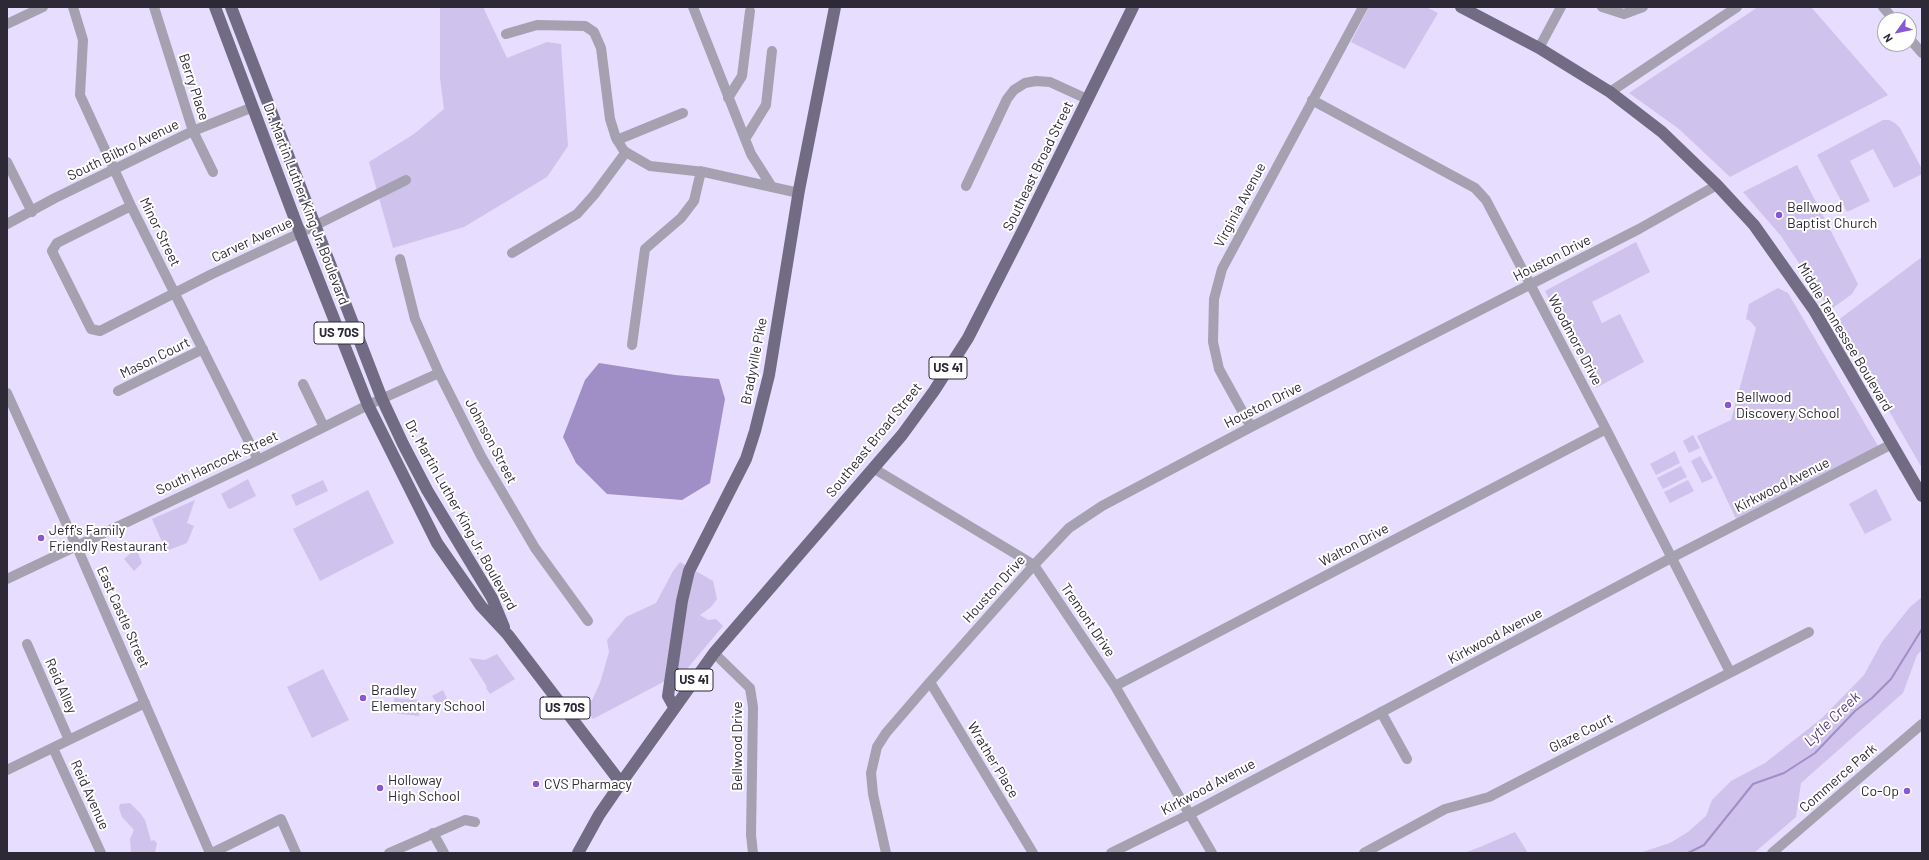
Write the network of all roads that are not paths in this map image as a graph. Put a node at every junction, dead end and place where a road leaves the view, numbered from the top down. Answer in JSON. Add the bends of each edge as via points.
{"nodes":[{"id":1,"x":43,"y":7,"type":"edge"},
{"id":2,"x":73,"y":7,"type":"edge"},
{"id":3,"x":154,"y":7,"type":"edge"},
{"id":4,"x":215,"y":7,"type":"edge"},
{"id":5,"x":231,"y":7,"type":"edge"},
{"id":6,"x":836,"y":7,"type":"edge"},
{"id":7,"x":1133,"y":7,"type":"edge"},
{"id":8,"x":1363,"y":7,"type":"edge"},
{"id":9,"x":1461,"y":7,"type":"edge"},
{"id":10,"x":1561,"y":7,"type":"edge"},
{"id":11,"x":1602,"y":7,"type":"edge"},
{"id":12,"x":1644,"y":7,"type":"edge"},
{"id":13,"x":1737,"y":7,"type":"edge"},
{"id":14,"x":750,"y":11,"type":"dead end"},
{"id":15,"x":694,"y":12,"type":"edge"},
{"id":16,"x":7,"y":24,"type":"edge"},
{"id":17,"x":506,"y":34,"type":"dead end"},
{"id":18,"x":1539,"y":48,"type":"junction"},
{"id":19,"x":772,"y":51,"type":"dead end"},
{"id":20,"x":1610,"y":92,"type":"junction"},
{"id":21,"x":728,"y":98,"type":"junction"},
{"id":22,"x":1087,"y":99,"type":"junction"},
{"id":23,"x":1312,"y":100,"type":"junction"},
{"id":24,"x":253,"y":106,"type":"junction"},
{"id":25,"x":683,"y":113,"type":"dead end"},
{"id":26,"x":193,"y":131,"type":"junction"},
{"id":27,"x":745,"y":139,"type":"junction"},
{"id":28,"x":617,"y":140,"type":"junction"},
{"id":29,"x":626,"y":152,"type":"junction"},
{"id":30,"x":7,"y":162,"type":"edge"},
{"id":31,"x":114,"y":171,"type":"junction"},
{"id":32,"x":701,"y":171,"type":"junction"},
{"id":33,"x":213,"y":172,"type":"dead end"},
{"id":34,"x":406,"y":180,"type":"dead end"},
{"id":35,"x":1717,"y":185,"type":"junction"},
{"id":36,"x":966,"y":186,"type":"dead end"},
{"id":37,"x":772,"y":187,"type":"junction"},
{"id":38,"x":798,"y":193,"type":"junction"},
{"id":39,"x":131,"y":206,"type":"junction"},
{"id":40,"x":32,"y":212,"type":"junction"},
{"id":41,"x":7,"y":224,"type":"edge"},
{"id":42,"x":315,"y":225,"type":"junction"},
{"id":43,"x":300,"y":233,"type":"junction"},
{"id":44,"x":512,"y":253,"type":"dead end"},
{"id":45,"x":400,"y":259,"type":"dead end"},
{"id":46,"x":1530,"y":284,"type":"junction"},
{"id":47,"x":174,"y":294,"type":"junction"},
{"id":48,"x":632,"y":344,"type":"dead end"},
{"id":49,"x":203,"y":349,"type":"junction"},
{"id":50,"x":439,"y":373,"type":"junction"},
{"id":51,"x":303,"y":384,"type":"dead end"},
{"id":52,"x":118,"y":391,"type":"dead end"},
{"id":53,"x":7,"y":393,"type":"edge"},
{"id":54,"x":382,"y":398,"type":"junction"},
{"id":55,"x":368,"y":405,"type":"junction"},
{"id":56,"x":324,"y":427,"type":"junction"},
{"id":57,"x":1251,"y":427,"type":"junction"},
{"id":58,"x":1606,"y":429,"type":"junction"},
{"id":59,"x":1892,"y":444,"type":"junction"},
{"id":60,"x":258,"y":460,"type":"junction"},
{"id":61,"x":873,"y":468,"type":"junction"},
{"id":62,"x":1922,"y":496,"type":"edge"},
{"id":63,"x":76,"y":545,"type":"junction"},
{"id":64,"x":1671,"y":558,"type":"junction"},
{"id":65,"x":1034,"y":565,"type":"junction"},
{"id":66,"x":7,"y":578,"type":"edge"},
{"id":67,"x":588,"y":621,"type":"dead end"},
{"id":68,"x":1809,"y":632,"type":"dead end"},
{"id":69,"x":508,"y":635,"type":"junction"},
{"id":70,"x":27,"y":644,"type":"dead end"},
{"id":71,"x":714,"y":653,"type":"junction"},
{"id":72,"x":1730,"y":672,"type":"junction"},
{"id":73,"x":930,"y":682,"type":"junction"},
{"id":74,"x":1115,"y":686,"type":"junction"},
{"id":75,"x":145,"y":703,"type":"junction"},
{"id":76,"x":674,"y":707,"type":"junction"},
{"id":77,"x":1381,"y":712,"type":"junction"},
{"id":78,"x":1922,"y":724,"type":"edge"},
{"id":79,"x":69,"y":740,"type":"junction"},
{"id":80,"x":53,"y":748,"type":"junction"},
{"id":81,"x":1407,"y":759,"type":"dead end"},
{"id":82,"x":7,"y":770,"type":"edge"},
{"id":83,"x":620,"y":782,"type":"junction"},
{"id":84,"x":1190,"y":814,"type":"junction"},
{"id":85,"x":474,"y":822,"type":"dead end"},
{"id":86,"x":433,"y":833,"type":"junction"},
{"id":87,"x":101,"y":853,"type":"edge"},
{"id":88,"x":211,"y":853,"type":"edge"},
{"id":89,"x":296,"y":853,"type":"edge"},
{"id":90,"x":389,"y":853,"type":"edge"},
{"id":91,"x":444,"y":853,"type":"edge"},
{"id":92,"x":578,"y":853,"type":"edge"},
{"id":93,"x":753,"y":853,"type":"edge"},
{"id":94,"x":886,"y":853,"type":"edge"},
{"id":95,"x":1033,"y":853,"type":"edge"},
{"id":96,"x":1111,"y":853,"type":"edge"},
{"id":97,"x":1212,"y":853,"type":"edge"},
{"id":98,"x":1364,"y":853,"type":"edge"},
{"id":99,"x":1772,"y":853,"type":"edge"}],
"edges":[{"from":1,"to":16,"type":"street"},
{"from":2,"to":31,"type":"street","name":"Minor Street","via":[[83,40],[80,95]]},
{"from":3,"to":26,"type":"street","name":"Berry Place"},
{"from":4,"to":24,"type":"main road","name":"Dr. Martin Luther King Jr. Boulevard","number":"US 70S"},
{"from":5,"to":42,"type":"main road","name":"Dr. Martin Luther King Jr. Boulevard","number":"US 70S"},
{"from":6,"to":38,"type":"main road","name":"Bradyville Pike"},
{"from":7,"to":22,"type":"main road","name":"Southeast Broad Street","number":"US 41"},
{"from":8,"to":23,"type":"street","name":"Virginia Avenue"},
{"from":9,"to":18,"type":"main road","name":"Middle Tennessee Boulevard"},
{"from":10,"to":18,"type":"street"},
{"from":11,"to":12,"type":"street","via":[[1624,14]]},
{"from":13,"to":20,"type":"street"},
{"from":14,"to":21,"type":"street","via":[[742,76]]},
{"from":15,"to":21,"type":"street"},
{"from":17,"to":28,"type":"street","via":[[537,25],[585,26],[594,32],[601,48],[610,119]]},
{"from":18,"to":20,"type":"main road","name":"Middle Tennessee Boulevard"},
{"from":19,"to":27,"type":"street","via":[[766,105]]},
{"from":20,"to":35,"type":"main road","name":"Middle Tennessee Boulevard","via":[[1662,132]]},
{"from":21,"to":27,"type":"street"},
{"from":22,"to":36,"type":"street","via":[[1050,82],[1025,83],[1014,90],[1007,99]]},
{"from":22,"to":61,"type":"main road","name":"Southeast Broad Street","number":"US 41","via":[[968,338],[902,435]]},
{"from":23,"to":46,"type":"street","name":"Woodmore Drive","via":[[1475,188],[1486,200]]},
{"from":23,"to":57,"type":"street","name":"Virginia Avenue","via":[[1222,269],[1214,299],[1213,342],[1219,369]]},
{"from":24,"to":26,"type":"street","name":"South Bilbro Avenue"},
{"from":24,"to":43,"type":"main road","name":"Dr. Martin Luther King Jr. Boulevard","number":"US 70S"},
{"from":25,"to":28,"type":"street"},
{"from":26,"to":31,"type":"street","name":"South Bilbro Avenue"},
{"from":26,"to":33,"type":"street","name":"Berry Place"},
{"from":27,"to":37,"type":"street","via":[[751,154]]},
{"from":28,"to":29,"type":"street"},
{"from":29,"to":32,"type":"street","via":[[650,166]]},
{"from":29,"to":44,"type":"street","via":[[577,214]]},
{"from":30,"to":40,"type":"street"},
{"from":31,"to":39,"type":"street","name":"Minor Street"},
{"from":31,"to":40,"type":"street","name":"South Bilbro Avenue","via":[[52,199]]},
{"from":32,"to":37,"type":"street"},
{"from":32,"to":48,"type":"street","via":[[694,201],[681,218],[645,249]]},
{"from":34,"to":42,"type":"street","name":"Carver Avenue"},
{"from":35,"to":46,"type":"street","name":"Houston Drive","via":[[1639,229]]},
{"from":35,"to":59,"type":"main road","name":"Middle Tennessee Boulevard","via":[[1754,225],[1814,310]]},
{"from":37,"to":38,"type":"street"},
{"from":38,"to":76,"type":"main road","name":"Bradyville Pike","via":[[768,375],[755,431],[746,459],[689,571],[668,696]]},
{"from":39,"to":47,"type":"street","name":"Minor Street"},
{"from":39,"to":47,"type":"street","name":"Carver Avenue","via":[[57,243],[52,251],[91,329],[100,331]]},
{"from":40,"to":41,"type":"street","name":"South Bilbro Avenue"},
{"from":42,"to":43,"type":"street","name":"Carver Avenue"},
{"from":42,"to":54,"type":"main road","name":"Dr. Martin Luther King Jr. Boulevard","number":"US 70S"},
{"from":43,"to":47,"type":"street","name":"Carver Avenue"},
{"from":43,"to":55,"type":"main road","name":"Dr. Martin Luther King Jr. Boulevard","number":"US 70S"},
{"from":45,"to":50,"type":"street","name":"Johnson Street","via":[[415,319]]},
{"from":46,"to":57,"type":"street","name":"Houston Drive"},
{"from":46,"to":58,"type":"street","name":"Woodmore Drive"},
{"from":47,"to":49,"type":"street","name":"Minor Street"},
{"from":49,"to":52,"type":"street","name":"Mason Court"},
{"from":49,"to":60,"type":"street","name":"Minor Street"},
{"from":50,"to":54,"type":"street","name":"South Hancock Street"},
{"from":50,"to":67,"type":"street","name":"Johnson Street","via":[[481,456],[531,542]]},
{"from":51,"to":56,"type":"street"},
{"from":53,"to":63,"type":"street","name":"East Castle Street"},
{"from":54,"to":55,"type":"street","name":"South Hancock Street"},
{"from":54,"to":69,"type":"main road","name":"Dr. Martin Luther King Jr. Boulevard","number":"US 70S","via":[[427,490],[492,598]]},
{"from":55,"to":56,"type":"street","name":"South Hancock Street"},
{"from":55,"to":69,"type":"main road","name":"Dr. Martin Luther King Jr. Boulevard","number":"US 70S","via":[[437,543],[481,606]]},
{"from":56,"to":60,"type":"street","name":"South Hancock Street"},
{"from":57,"to":65,"type":"street","name":"Houston Drive","via":[[1102,506],[1069,528]]},
{"from":58,"to":64,"type":"street","name":"Woodmore Drive"},
{"from":58,"to":74,"type":"street","name":"Walton Drive"},
{"from":59,"to":62,"type":"main road","name":"Middle Tennessee Boulevard"},
{"from":59,"to":64,"type":"street","name":"Kirkwood Avenue"},
{"from":60,"to":63,"type":"street","name":"South Hancock Street"},
{"from":61,"to":65,"type":"street","name":"Tremont Drive"},
{"from":61,"to":71,"type":"main road","name":"Southeast Broad Street","number":"US 41"},
{"from":63,"to":66,"type":"street","name":"South Hancock Street"},
{"from":63,"to":75,"type":"street","name":"East Castle Street"},
{"from":64,"to":72,"type":"street","name":"Woodmore Drive"},
{"from":64,"to":77,"type":"street","name":"Kirkwood Avenue"},
{"from":65,"to":73,"type":"street","name":"Houston Drive"},
{"from":65,"to":74,"type":"street","name":"Tremont Drive"},
{"from":68,"to":72,"type":"street","name":"Glaze Court"},
{"from":69,"to":83,"type":"main road","name":"Dr. Martin Luther King Jr. Boulevard","number":"US 70S"},
{"from":70,"to":79,"type":"street","name":"Reid Alley"},
{"from":71,"to":76,"type":"main road","name":"Southeast Broad Street","number":"US 41"},
{"from":71,"to":93,"type":"street","name":"Bellwood Drive","via":[[750,688],[753,707]]},
{"from":72,"to":98,"type":"street","name":"Glaze Court","via":[[1489,797],[1445,809]]},
{"from":73,"to":94,"type":"street","name":"Houston Drive","via":[[877,747],[871,773],[872,794]]},
{"from":73,"to":95,"type":"street","name":"Wrather Place"},
{"from":74,"to":84,"type":"street","name":"Tremont Drive"},
{"from":75,"to":79,"type":"street"},
{"from":75,"to":88,"type":"street","name":"East Castle Street"},
{"from":76,"to":83,"type":"main road","name":"Southeast Broad Street","number":"US 41"},
{"from":77,"to":81,"type":"street"},
{"from":77,"to":84,"type":"street","name":"Kirkwood Avenue"},
{"from":78,"to":99,"type":"street","name":"Commerce Park"},
{"from":79,"to":80,"type":"street"},
{"from":80,"to":82,"type":"street"},
{"from":80,"to":87,"type":"street","name":"Reid Avenue"},
{"from":83,"to":92,"type":"main road","name":"Southeast Broad Street","number":"US 41"},
{"from":84,"to":96,"type":"street","name":"Kirkwood Avenue"},
{"from":84,"to":97,"type":"street","name":"Tremont Drive"},
{"from":85,"to":86,"type":"street","via":[[465,820]]},
{"from":86,"to":90,"type":"street"},
{"from":86,"to":91,"type":"street"},
{"from":88,"to":89,"type":"street","via":[[281,819]]}]}
